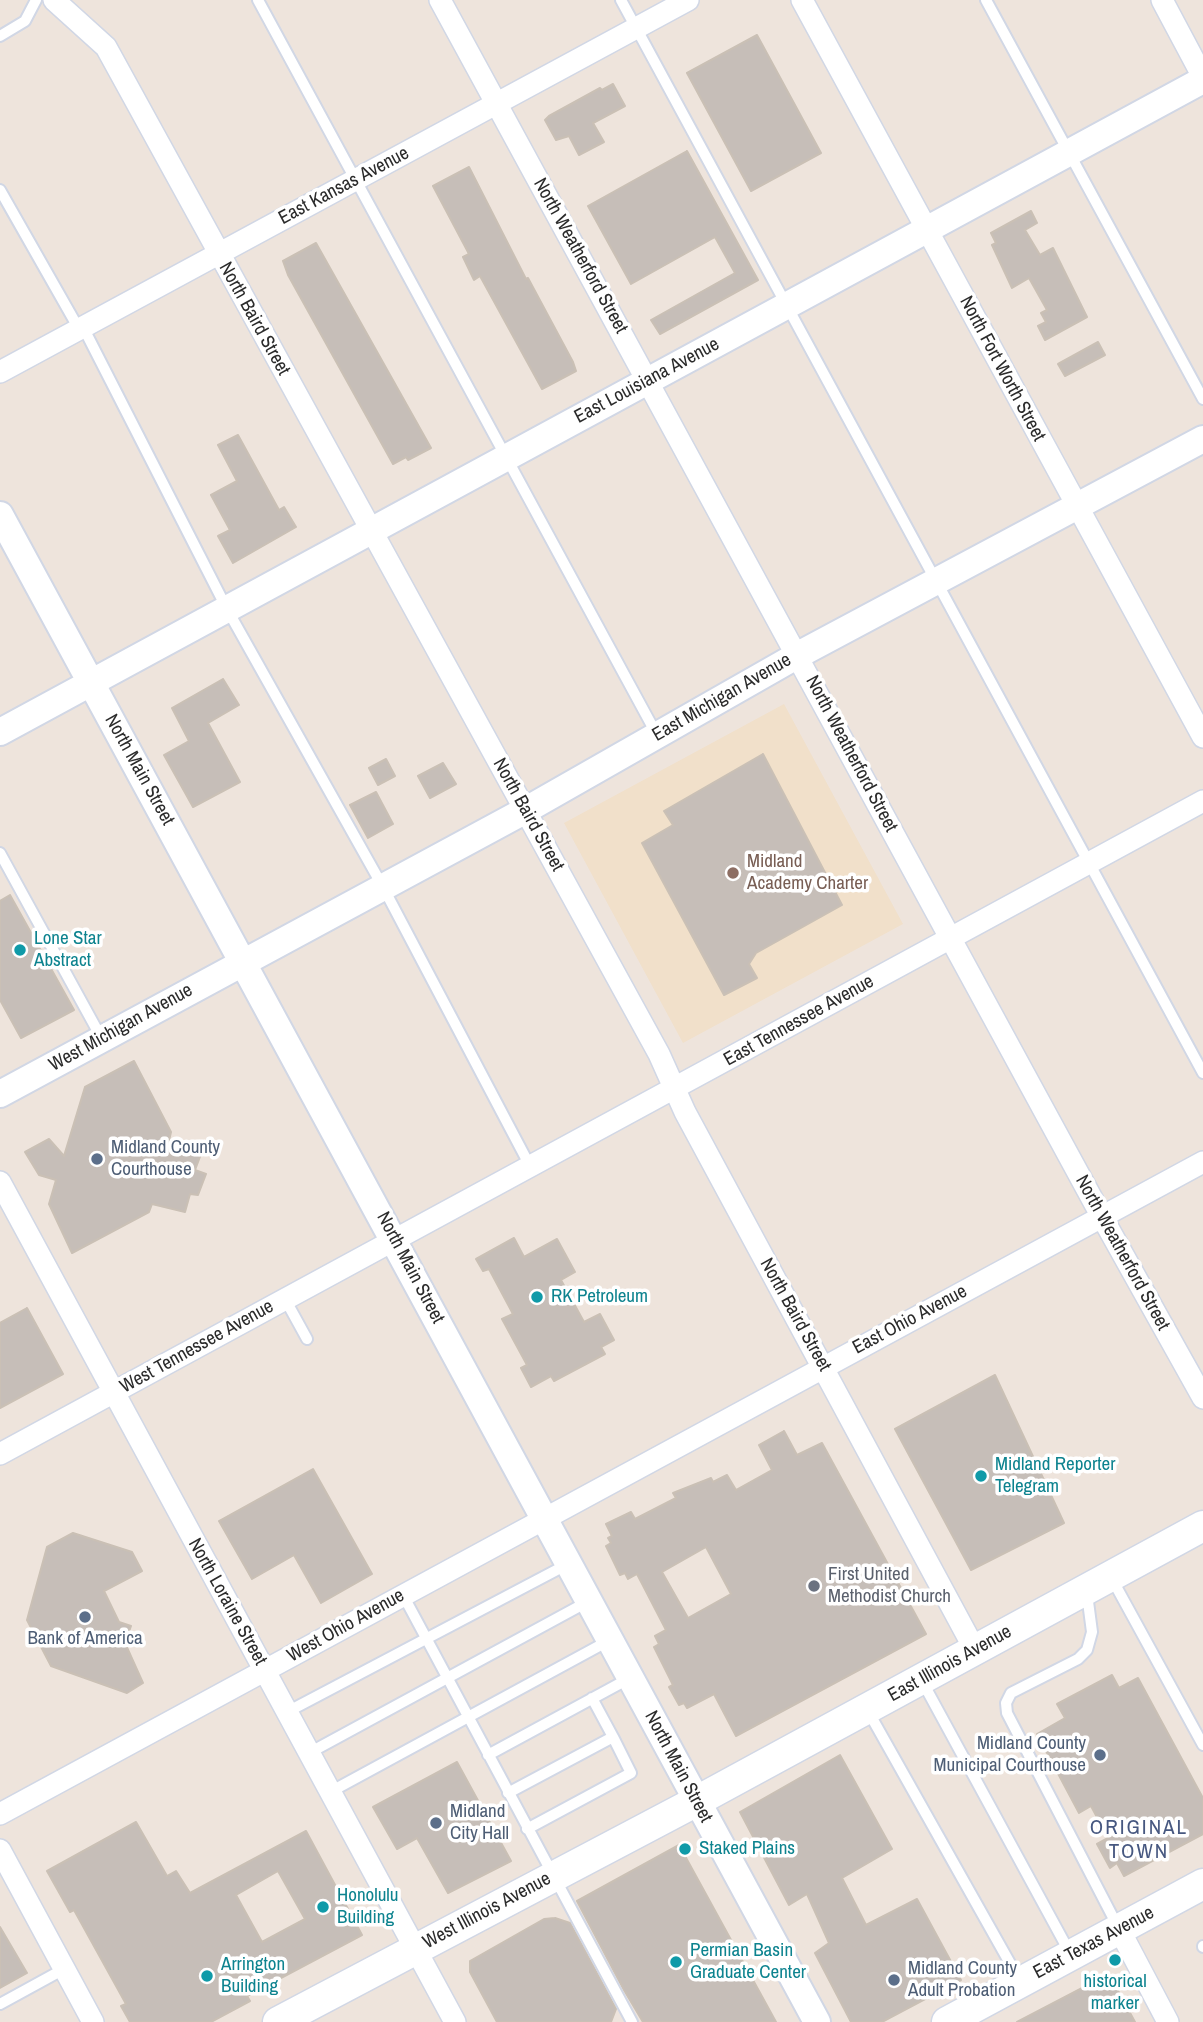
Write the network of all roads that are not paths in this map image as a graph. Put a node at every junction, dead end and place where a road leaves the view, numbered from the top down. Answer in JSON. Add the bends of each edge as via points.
{"nodes":[{"id":1,"x":36,"y":0,"type":"edge"},
{"id":2,"x":54,"y":0,"type":"edge"},
{"id":3,"x":258,"y":0,"type":"edge"},
{"id":4,"x":440,"y":0,"type":"edge"},
{"id":5,"x":621,"y":0,"type":"edge"},
{"id":6,"x":688,"y":0,"type":"edge"},
{"id":7,"x":802,"y":0,"type":"edge"},
{"id":8,"x":986,"y":0,"type":"edge"},
{"id":9,"x":1162,"y":0,"type":"edge"},
{"id":10,"x":636,"y":28,"type":"junction"},
{"id":11,"x":0,"y":36,"type":"edge"},
{"id":12,"x":1203,"y":79,"type":"edge"},
{"id":13,"x":496,"y":103,"type":"junction"},
{"id":14,"x":1068,"y":153,"type":"junction"},
{"id":15,"x":356,"y":179,"type":"junction"},
{"id":16,"x":0,"y":190,"type":"edge"},
{"id":17,"x":926,"y":230,"type":"junction"},
{"id":18,"x":218,"y":253,"type":"junction"},
{"id":19,"x":786,"y":306,"type":"junction"},
{"id":20,"x":81,"y":328,"type":"junction"},
{"id":21,"x":0,"y":372,"type":"edge"},
{"id":22,"x":649,"y":381,"type":"junction"},
{"id":23,"x":1203,"y":399,"type":"edge"},
{"id":24,"x":1203,"y":439,"type":"edge"},
{"id":25,"x":507,"y":457,"type":"junction"},
{"id":26,"x":1076,"y":507,"type":"junction"},
{"id":27,"x":0,"y":515,"type":"edge"},
{"id":28,"x":371,"y":531,"type":"junction"},
{"id":29,"x":935,"y":582,"type":"junction"},
{"id":30,"x":227,"y":609,"type":"junction"},
{"id":31,"x":798,"y":655,"type":"junction"},
{"id":32,"x":91,"y":682,"type":"junction"},
{"id":33,"x":0,"y":732,"type":"edge"},
{"id":34,"x":657,"y":735,"type":"junction"},
{"id":35,"x":1203,"y":737,"type":"edge"},
{"id":36,"x":1203,"y":801,"type":"edge"},
{"id":37,"x":526,"y":810,"type":"junction"},
{"id":38,"x":0,"y":853,"type":"edge"},
{"id":39,"x":1090,"y":863,"type":"junction"},
{"id":40,"x":383,"y":887,"type":"junction"},
{"id":41,"x":951,"y":939,"type":"junction"},
{"id":42,"x":243,"y":962,"type":"junction"},
{"id":43,"x":102,"y":1039,"type":"junction"},
{"id":44,"x":1203,"y":1073,"type":"edge"},
{"id":45,"x":675,"y":1089,"type":"junction"},
{"id":46,"x":0,"y":1094,"type":"edge"},
{"id":47,"x":1203,"y":1162,"type":"edge"},
{"id":48,"x":530,"y":1166,"type":"junction"},
{"id":49,"x":0,"y":1182,"type":"edge"},
{"id":50,"x":1102,"y":1217,"type":"junction"},
{"id":51,"x":394,"y":1239,"type":"junction"},
{"id":52,"x":285,"y":1299,"type":"junction"},
{"id":53,"x":307,"y":1339,"type":"dead end"},
{"id":54,"x":823,"y":1367,"type":"junction"},
{"id":55,"x":114,"y":1392,"type":"junction"},
{"id":56,"x":1203,"y":1398,"type":"edge"},
{"id":57,"x":0,"y":1454,"type":"edge"},
{"id":58,"x":544,"y":1518,"type":"junction"},
{"id":59,"x":1203,"y":1526,"type":"edge"},
{"id":60,"x":568,"y":1564,"type":"junction"},
{"id":61,"x":1098,"y":1583,"type":"junction"},
{"id":62,"x":403,"y":1595,"type":"junction"},
{"id":63,"x":589,"y":1601,"type":"junction"},
{"id":64,"x":426,"y":1637,"type":"junction"},
{"id":65,"x":610,"y":1640,"type":"junction"},
{"id":66,"x":975,"y":1650,"type":"junction"},
{"id":67,"x":264,"y":1671,"type":"junction"},
{"id":68,"x":447,"y":1678,"type":"junction"},
{"id":69,"x":630,"y":1678,"type":"junction"},
{"id":70,"x":921,"y":1680,"type":"junction"},
{"id":71,"x":592,"y":1698,"type":"junction"},
{"id":72,"x":867,"y":1709,"type":"junction"},
{"id":73,"x":287,"y":1712,"type":"junction"},
{"id":74,"x":468,"y":1718,"type":"junction"},
{"id":75,"x":612,"y":1737,"type":"junction"},
{"id":76,"x":1203,"y":1745,"type":"edge"},
{"id":77,"x":309,"y":1753,"type":"junction"},
{"id":78,"x":488,"y":1755,"type":"junction"},
{"id":79,"x":330,"y":1792,"type":"junction"},
{"id":80,"x":508,"y":1793,"type":"junction"},
{"id":81,"x":697,"y":1801,"type":"junction"},
{"id":82,"x":0,"y":1814,"type":"edge"},
{"id":83,"x":527,"y":1829,"type":"junction"},
{"id":84,"x":0,"y":1850,"type":"edge"},
{"id":85,"x":552,"y":1877,"type":"junction"},
{"id":86,"x":1203,"y":1884,"type":"edge"},
{"id":87,"x":1119,"y":1929,"type":"junction"},
{"id":88,"x":415,"y":1948,"type":"junction"},
{"id":89,"x":1071,"y":1955,"type":"junction"},
{"id":90,"x":64,"y":1969,"type":"junction"},
{"id":91,"x":1021,"y":1983,"type":"junction"},
{"id":92,"x":0,"y":2004,"type":"edge"},
{"id":93,"x":93,"y":2022,"type":"edge"},
{"id":94,"x":278,"y":2022,"type":"edge"},
{"id":95,"x":455,"y":2022,"type":"edge"},
{"id":96,"x":632,"y":2022,"type":"edge"},
{"id":97,"x":817,"y":2022,"type":"edge"},
{"id":98,"x":947,"y":2022,"type":"edge"},
{"id":99,"x":1168,"y":2022,"type":"edge"}],
"edges":[{"from":1,"to":11,"type":"lane","via":[[25,21]]},
{"from":2,"to":18,"type":"street","name":"North Baird Street","via":[[106,47]]},
{"from":3,"to":15,"type":"lane"},
{"from":4,"to":13,"type":"street","name":"North Weatherford Street"},
{"from":5,"to":10,"type":"lane"},
{"from":6,"to":10,"type":"street","name":"East Kansas Avenue"},
{"from":7,"to":17,"type":"street","name":"North Fort Worth Street"},
{"from":8,"to":14,"type":"lane"},
{"from":9,"to":12,"type":"street"},
{"from":10,"to":13,"type":"street","name":"East Kansas Avenue"},
{"from":10,"to":19,"type":"lane"},
{"from":12,"to":14,"type":"street","name":"East Louisiana Avenue"},
{"from":13,"to":15,"type":"street","name":"East Kansas Avenue"},
{"from":13,"to":22,"type":"street","name":"North Weatherford Street"},
{"from":14,"to":17,"type":"street","name":"East Louisiana Avenue"},
{"from":14,"to":23,"type":"lane"},
{"from":15,"to":18,"type":"street","name":"East Kansas Avenue"},
{"from":15,"to":25,"type":"lane"},
{"from":16,"to":20,"type":"lane"},
{"from":17,"to":19,"type":"street","name":"East Louisiana Avenue"},
{"from":17,"to":26,"type":"street","name":"North Fort Worth Street"},
{"from":18,"to":20,"type":"street","name":"East Kansas Avenue"},
{"from":18,"to":28,"type":"street","name":"North Baird Street"},
{"from":19,"to":22,"type":"street","name":"East Louisiana Avenue"},
{"from":19,"to":29,"type":"lane"},
{"from":20,"to":21,"type":"street","name":"East Kansas Avenue"},
{"from":20,"to":30,"type":"lane"},
{"from":22,"to":25,"type":"street","name":"East Louisiana Avenue"},
{"from":22,"to":31,"type":"street","name":"North Weatherford Street"},
{"from":24,"to":26,"type":"street","name":"East Michigan Avenue"},
{"from":25,"to":28,"type":"street","name":"East Louisiana Avenue"},
{"from":25,"to":34,"type":"lane"},
{"from":26,"to":29,"type":"street","name":"East Michigan Avenue"},
{"from":26,"to":35,"type":"street","name":"North Fort Worth Street"},
{"from":27,"to":32,"type":"street","name":"North Main Street"},
{"from":28,"to":30,"type":"street","name":"East Louisiana Avenue"},
{"from":28,"to":37,"type":"street","name":"North Baird Street"},
{"from":29,"to":31,"type":"street","name":"East Michigan Avenue"},
{"from":29,"to":39,"type":"lane"},
{"from":30,"to":32,"type":"street","name":"East Louisiana Avenue"},
{"from":30,"to":40,"type":"lane"},
{"from":31,"to":34,"type":"street","name":"East Michigan Avenue"},
{"from":31,"to":41,"type":"street","name":"North Weatherford Street"},
{"from":32,"to":33,"type":"street","name":"East Louisiana Avenue"},
{"from":32,"to":42,"type":"street","name":"North Main Street"},
{"from":34,"to":37,"type":"street","name":"East Michigan Avenue"},
{"from":36,"to":39,"type":"street","name":"East Tennessee Avenue"},
{"from":37,"to":40,"type":"street","name":"East Michigan Avenue"},
{"from":37,"to":45,"type":"street","name":"North Baird Street"},
{"from":38,"to":43,"type":"lane"},
{"from":39,"to":41,"type":"street","name":"East Tennessee Avenue"},
{"from":39,"to":44,"type":"lane"},
{"from":40,"to":42,"type":"street","name":"East Michigan Avenue"},
{"from":40,"to":48,"type":"lane"},
{"from":41,"to":45,"type":"street","name":"East Tennessee Avenue"},
{"from":41,"to":50,"type":"street","name":"North Weatherford Street"},
{"from":42,"to":43,"type":"street","name":"West Michigan Avenue"},
{"from":42,"to":51,"type":"street","name":"North Main Street"},
{"from":43,"to":46,"type":"street","name":"West Michigan Avenue"},
{"from":45,"to":48,"type":"street","name":"East Tennessee Avenue"},
{"from":45,"to":54,"type":"street","name":"North Baird Street"},
{"from":47,"to":50,"type":"street","name":"East Ohio Avenue"},
{"from":48,"to":51,"type":"street","name":"East Tennessee Avenue"},
{"from":49,"to":55,"type":"street","name":"North Loraine Street"},
{"from":50,"to":54,"type":"street","name":"East Ohio Avenue"},
{"from":50,"to":56,"type":"street","name":"North Weatherford Street"},
{"from":51,"to":52,"type":"street","name":"West Tennessee Avenue"},
{"from":51,"to":58,"type":"street","name":"North Main Street"},
{"from":52,"to":53,"type":"lane"},
{"from":52,"to":55,"type":"street","name":"West Tennessee Avenue"},
{"from":54,"to":58,"type":"street","name":"East Ohio Avenue"},
{"from":54,"to":66,"type":"street","name":"North Baird Street"},
{"from":55,"to":57,"type":"street","name":"West Tennessee Avenue"},
{"from":55,"to":67,"type":"street","name":"North Loraine Street"},
{"from":58,"to":60,"type":"street","name":"North Main Street"},
{"from":58,"to":62,"type":"street","name":"West Ohio Avenue"},
{"from":59,"to":61,"type":"main road","name":"East Illinois Avenue"},
{"from":60,"to":63,"type":"street","name":"North Main Street"},
{"from":60,"to":64,"type":"lane"},
{"from":61,"to":66,"type":"main road","name":"East Illinois Avenue"},
{"from":61,"to":76,"type":"lane"},
{"from":61,"to":87,"type":"lane","via":[[1087,1650],[1011,1693],[1006,1703],[1007,1713]]},
{"from":62,"to":64,"type":"lane"},
{"from":62,"to":67,"type":"street","name":"West Ohio Avenue"},
{"from":63,"to":65,"type":"street","name":"North Main Street"},
{"from":63,"to":68,"type":"lane"},
{"from":64,"to":68,"type":"lane"},
{"from":64,"to":73,"type":"lane"},
{"from":65,"to":69,"type":"street","name":"North Main Street"},
{"from":65,"to":74,"type":"lane"},
{"from":66,"to":70,"type":"main road","name":"East Illinois Avenue"},
{"from":67,"to":73,"type":"street","name":"North Loraine Street"},
{"from":67,"to":82,"type":"street","name":"West Ohio Avenue"},
{"from":68,"to":74,"type":"lane"},
{"from":68,"to":77,"type":"lane"},
{"from":69,"to":71,"type":"lane"},
{"from":69,"to":81,"type":"street","name":"North Main Street"},
{"from":70,"to":72,"type":"main road","name":"East Illinois Avenue"},
{"from":70,"to":89,"type":"lane"},
{"from":71,"to":75,"type":"lane"},
{"from":71,"to":78,"type":"lane"},
{"from":72,"to":81,"type":"main road","name":"East Illinois Avenue"},
{"from":72,"to":91,"type":"lane"},
{"from":73,"to":77,"type":"street","name":"North Loraine Street"},
{"from":74,"to":78,"type":"lane"},
{"from":74,"to":79,"type":"lane"},
{"from":75,"to":80,"type":"lane"},
{"from":75,"to":83,"type":"lane","via":[[631,1773]]},
{"from":77,"to":79,"type":"street","name":"North Loraine Street"},
{"from":78,"to":80,"type":"lane"},
{"from":79,"to":88,"type":"street","name":"North Loraine Street"},
{"from":80,"to":83,"type":"lane"},
{"from":81,"to":85,"type":"main road","name":"West Illinois Avenue"},
{"from":81,"to":97,"type":"street","name":"North Main Street"},
{"from":83,"to":85,"type":"lane"},
{"from":84,"to":90,"type":"street"},
{"from":85,"to":88,"type":"main road","name":"West Illinois Avenue"},
{"from":85,"to":96,"type":"lane"},
{"from":86,"to":87,"type":"main road","name":"East Texas Avenue"},
{"from":87,"to":89,"type":"main road","name":"East Texas Avenue"},
{"from":87,"to":99,"type":"street"},
{"from":88,"to":94,"type":"main road","name":"West Illinois Avenue"},
{"from":88,"to":95,"type":"street","name":"North Loraine Street"},
{"from":89,"to":91,"type":"main road","name":"East Texas Avenue"},
{"from":90,"to":92,"type":"lane"},
{"from":90,"to":93,"type":"street"},
{"from":91,"to":98,"type":"main road","name":"East Texas Avenue"}]}
